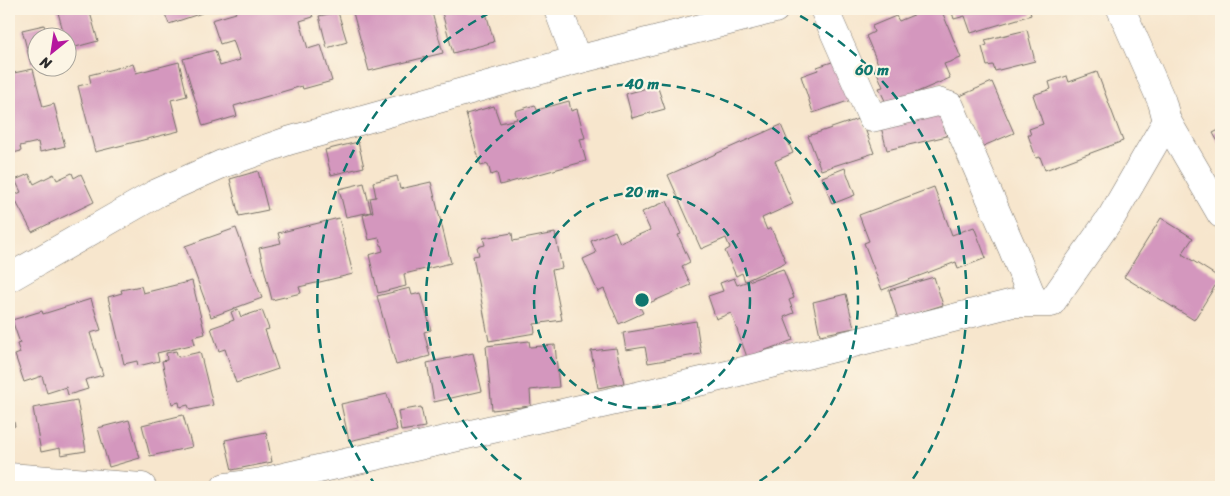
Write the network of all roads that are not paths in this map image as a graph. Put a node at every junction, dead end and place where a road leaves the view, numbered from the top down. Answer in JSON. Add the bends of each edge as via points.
{"nodes":[{"id":1,"x":558,"y":9,"type":"edge"},
{"id":2,"x":776,"y":9,"type":"edge"},
{"id":3,"x":824,"y":9,"type":"edge"},
{"id":4,"x":1121,"y":9,"type":"edge"},
{"id":5,"x":577,"y":60,"type":"junction"},
{"id":6,"x":1167,"y":121,"type":"junction"},
{"id":7,"x":1221,"y":214,"type":"edge"},
{"id":8,"x":9,"y":278,"type":"edge"},
{"id":9,"x":1034,"y":302,"type":"junction"},
{"id":10,"x":9,"y":477,"type":"edge"},
{"id":11,"x":142,"y":487,"type":"edge"},
{"id":12,"x":225,"y":487,"type":"edge"}],
"edges":[{"from":1,"to":5,"type":"street"},
{"from":2,"to":5,"type":"street"},
{"from":3,"to":9,"type":"street","via":[[872,118],[938,102],[950,106]]},
{"from":4,"to":6,"type":"street","via":[[1162,102]]},
{"from":5,"to":8,"type":"street","via":[[288,141],[222,164],[157,193]]},
{"from":6,"to":7,"type":"street"},
{"from":6,"to":9,"type":"street","via":[[1112,216],[1051,303]]},
{"from":9,"to":12,"type":"street","via":[[1013,303],[711,379],[271,480]]},
{"from":10,"to":11,"type":"street"}]}
